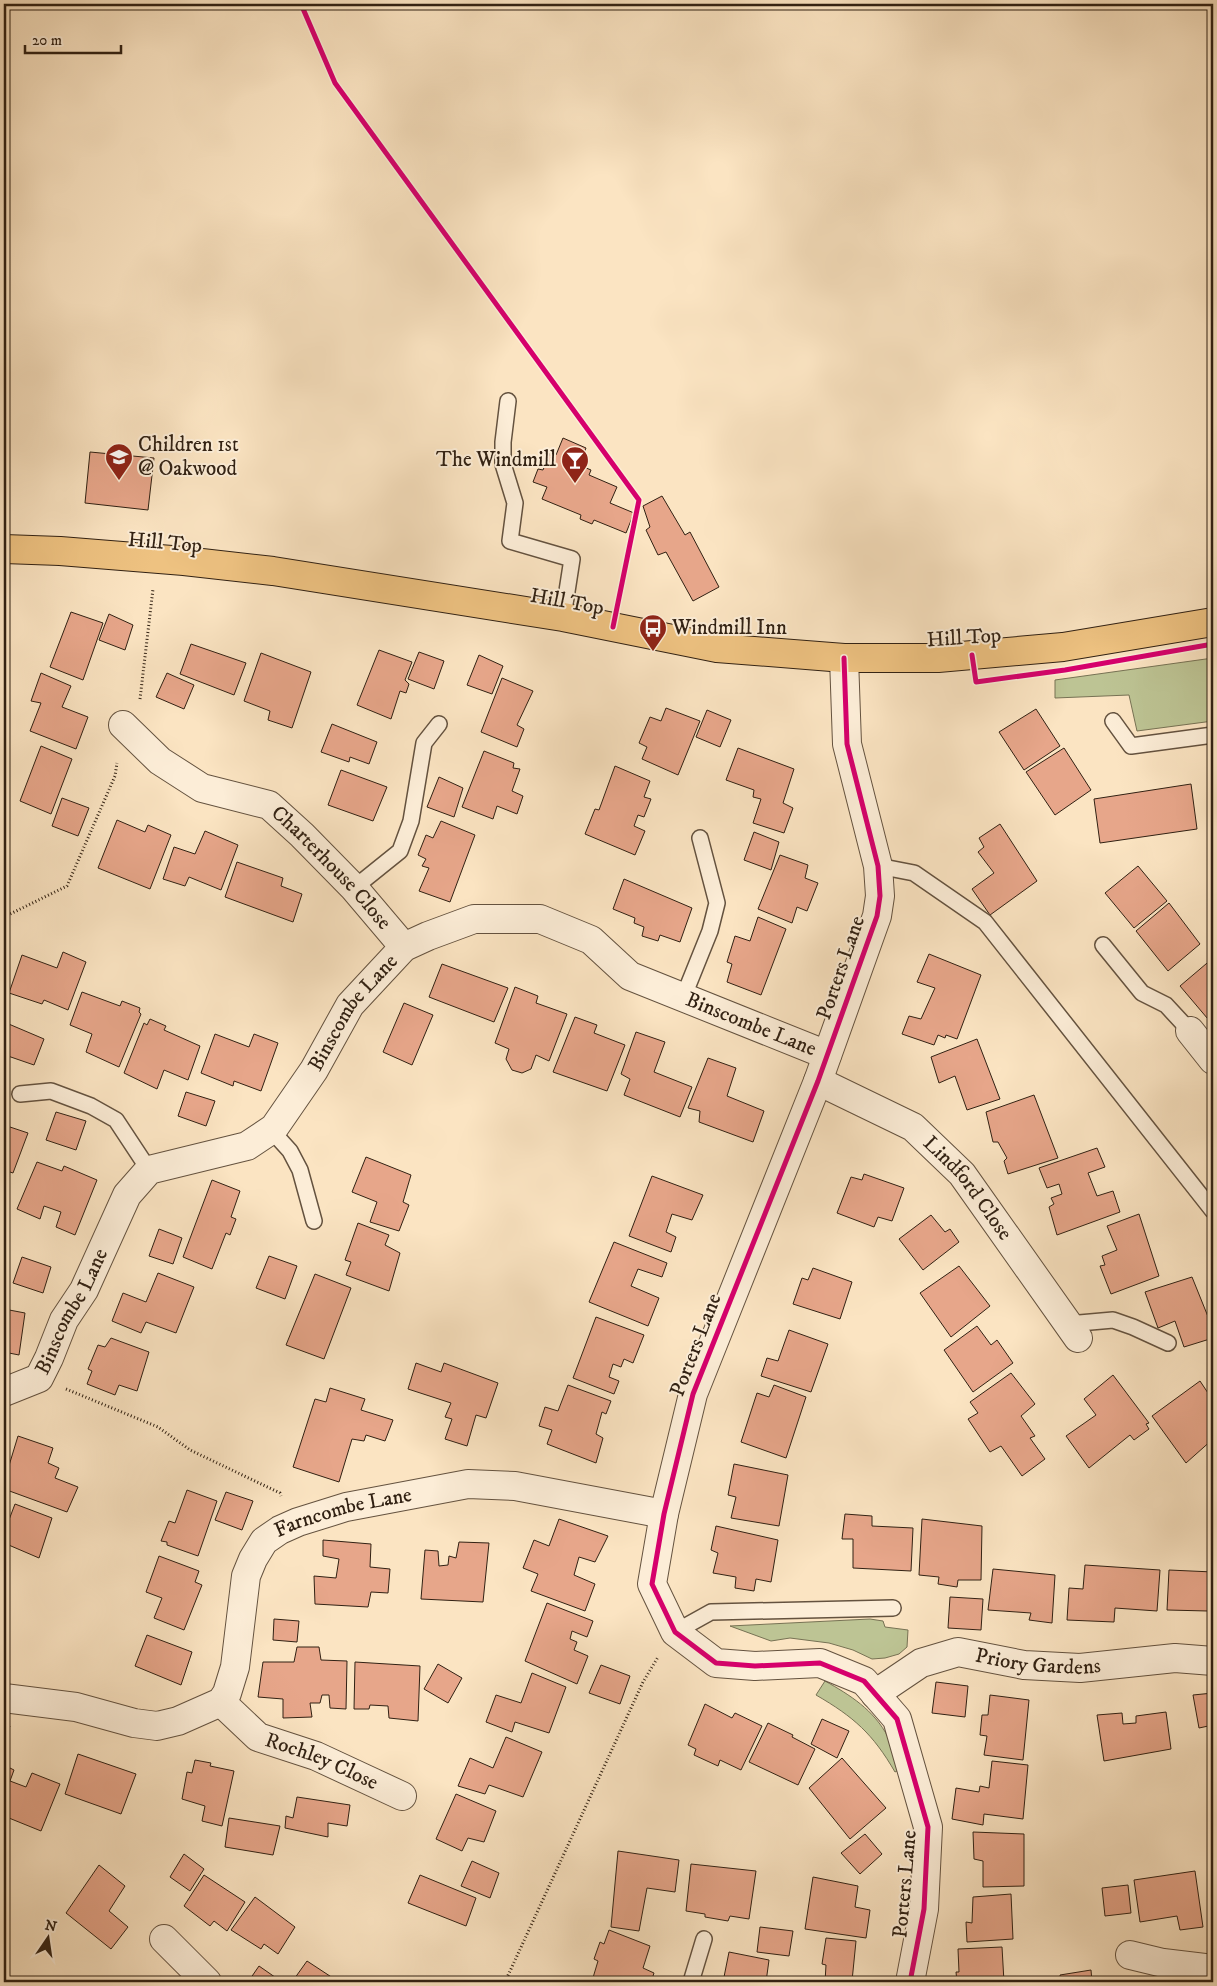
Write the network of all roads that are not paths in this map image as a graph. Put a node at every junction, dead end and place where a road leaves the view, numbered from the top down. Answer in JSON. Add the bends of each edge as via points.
{"nodes":[{"id":1,"x":508,"y":401,"type":"dead end"},
{"id":2,"x":4,"y":549,"type":"edge"},
{"id":3,"x":563,"y":617,"type":"junction"},
{"id":4,"x":1213,"y":622,"type":"edge"},
{"id":5,"x":844,"y":658,"type":"junction"},
{"id":6,"x":1113,"y":721,"type":"dead end"},
{"id":7,"x":439,"y":724,"type":"dead end"},
{"id":8,"x":125,"y":727,"type":"road end"},
{"id":9,"x":1213,"y":735,"type":"edge"},
{"id":10,"x":700,"y":838,"type":"dead end"},
{"id":11,"x":878,"y":866,"type":"junction"},
{"id":12,"x":354,"y":888,"type":"junction"},
{"id":13,"x":1103,"y":945,"type":"dead end"},
{"id":14,"x":404,"y":947,"type":"junction"},
{"id":15,"x":683,"y":998,"type":"junction"},
{"id":16,"x":1190,"y":1030,"type":"joint"},
{"id":17,"x":827,"y":1055,"type":"junction"},
{"id":18,"x":1213,"y":1060,"type":"edge"},
{"id":19,"x":818,"y":1081,"type":"junction"},
{"id":20,"x":20,"y":1094,"type":"dead end"},
{"id":21,"x":271,"y":1130,"type":"junction"},
{"id":22,"x":149,"y":1170,"type":"junction"},
{"id":23,"x":1213,"y":1211,"type":"edge"},
{"id":24,"x":314,"y":1220,"type":"dead end"},
{"id":25,"x":1073,"y":1331,"type":"joint"},
{"id":26,"x":1168,"y":1343,"type":"dead end"},
{"id":27,"x":4,"y":1392,"type":"edge"},
{"id":28,"x":664,"y":1514,"type":"junction"},
{"id":29,"x":893,"y":1608,"type":"dead end"},
{"id":30,"x":675,"y":1632,"type":"junction"},
{"id":31,"x":1213,"y":1661,"type":"edge"},
{"id":32,"x":875,"y":1694,"type":"junction"},
{"id":33,"x":4,"y":1698,"type":"edge"},
{"id":34,"x":221,"y":1702,"type":"junction"},
{"id":35,"x":402,"y":1796,"type":"dead end"},
{"id":36,"x":164,"y":1939,"type":"dead end"},
{"id":37,"x":704,"y":1939,"type":"dead end"},
{"id":38,"x":1130,"y":1955,"type":"dead end"},
{"id":39,"x":1213,"y":1969,"type":"edge"},
{"id":40,"x":207,"y":1982,"type":"edge"},
{"id":41,"x":691,"y":1982,"type":"edge"},
{"id":42,"x":910,"y":1982,"type":"edge"}],
"edges":[{"from":1,"to":3,"type":"lane","via":[[503,464],[516,503],[510,541],[572,560]]},
{"from":2,"to":3,"type":"main road","name":"Hill Top","via":[[156,558],[273,571]]},
{"from":3,"to":5,"type":"main road","name":"Hill Top","via":[[717,648]]},
{"from":4,"to":5,"type":"main road","name":"Hill Top","via":[[1063,646],[938,658]]},
{"from":5,"to":11,"type":"street","name":"Porters Lane","via":[[847,744]]},
{"from":6,"to":9,"type":"lane","via":[[1131,746]]},
{"from":7,"to":12,"type":"lane","via":[[424,743],[411,821],[400,851]]},
{"from":8,"to":12,"type":"street","name":"Charterhouse Close","via":[[160,760],[202,788],[269,805]]},
{"from":10,"to":15,"type":"lane","via":[[717,903],[710,931]]},
{"from":11,"to":17,"type":"street","name":"Porters Lane","via":[[880,896],[877,916]]},
{"from":11,"to":23,"type":"lane","via":[[914,873],[985,922]]},
{"from":12,"to":14,"type":"street","name":"Charterhouse Close"},
{"from":13,"to":16,"type":"lane","via":[[1142,993],[1166,1005]]},
{"from":14,"to":15,"type":"street","name":"Binscombe Lane","via":[[474,919],[540,919],[591,940],[630,976]]},
{"from":14,"to":21,"type":"street","name":"Binscombe Lane","via":[[350,1005],[314,1070]]},
{"from":15,"to":17,"type":"street","name":"Binscombe Lane"},
{"from":16,"to":18,"type":"street"},
{"from":17,"to":19,"type":"street","name":"Porters Lane"},
{"from":19,"to":25,"type":"street","name":"Lindford Close","via":[[913,1127],[962,1174]]},
{"from":19,"to":28,"type":"street","name":"Porters Lane","via":[[693,1394]]},
{"from":20,"to":22,"type":"lane","via":[[51,1092],[90,1106],[116,1120]]},
{"from":21,"to":22,"type":"street","name":"Binscombe Lane","via":[[247,1146]]},
{"from":21,"to":24,"type":"lane","via":[[300,1170]]},
{"from":22,"to":27,"type":"street","name":"Binscombe Lane","via":[[127,1195],[84,1290],[64,1320],[39,1378]]},
{"from":25,"to":26,"type":"lane","via":[[1112,1320]]},
{"from":28,"to":30,"type":"street","name":"Porters Lane","via":[[652,1584]]},
{"from":28,"to":34,"type":"street","name":"Farncombe Lane","via":[[515,1486],[468,1484],[346,1506],[298,1522],[264,1541],[253,1559],[246,1576],[235,1667]]},
{"from":29,"to":30,"type":"lane","via":[[712,1612]]},
{"from":30,"to":32,"type":"street","name":"Porters Lane","via":[[716,1663],[755,1666],[820,1663],[864,1681]]},
{"from":31,"to":32,"type":"street","name":"Priory Gardens","via":[[1175,1658],[1080,1668],[1024,1665],[958,1652],[921,1663]]},
{"from":32,"to":42,"type":"street","name":"Porters Lane","via":[[898,1718],[928,1827],[924,1909]]},
{"from":33,"to":34,"type":"street","via":[[76,1707],[157,1726],[178,1721]]},
{"from":34,"to":35,"type":"street","name":"Rochley Close","via":[[258,1737],[316,1756]]},
{"from":36,"to":40,"type":"street"},
{"from":37,"to":41,"type":"lane"},
{"from":38,"to":39,"type":"street"}]}
